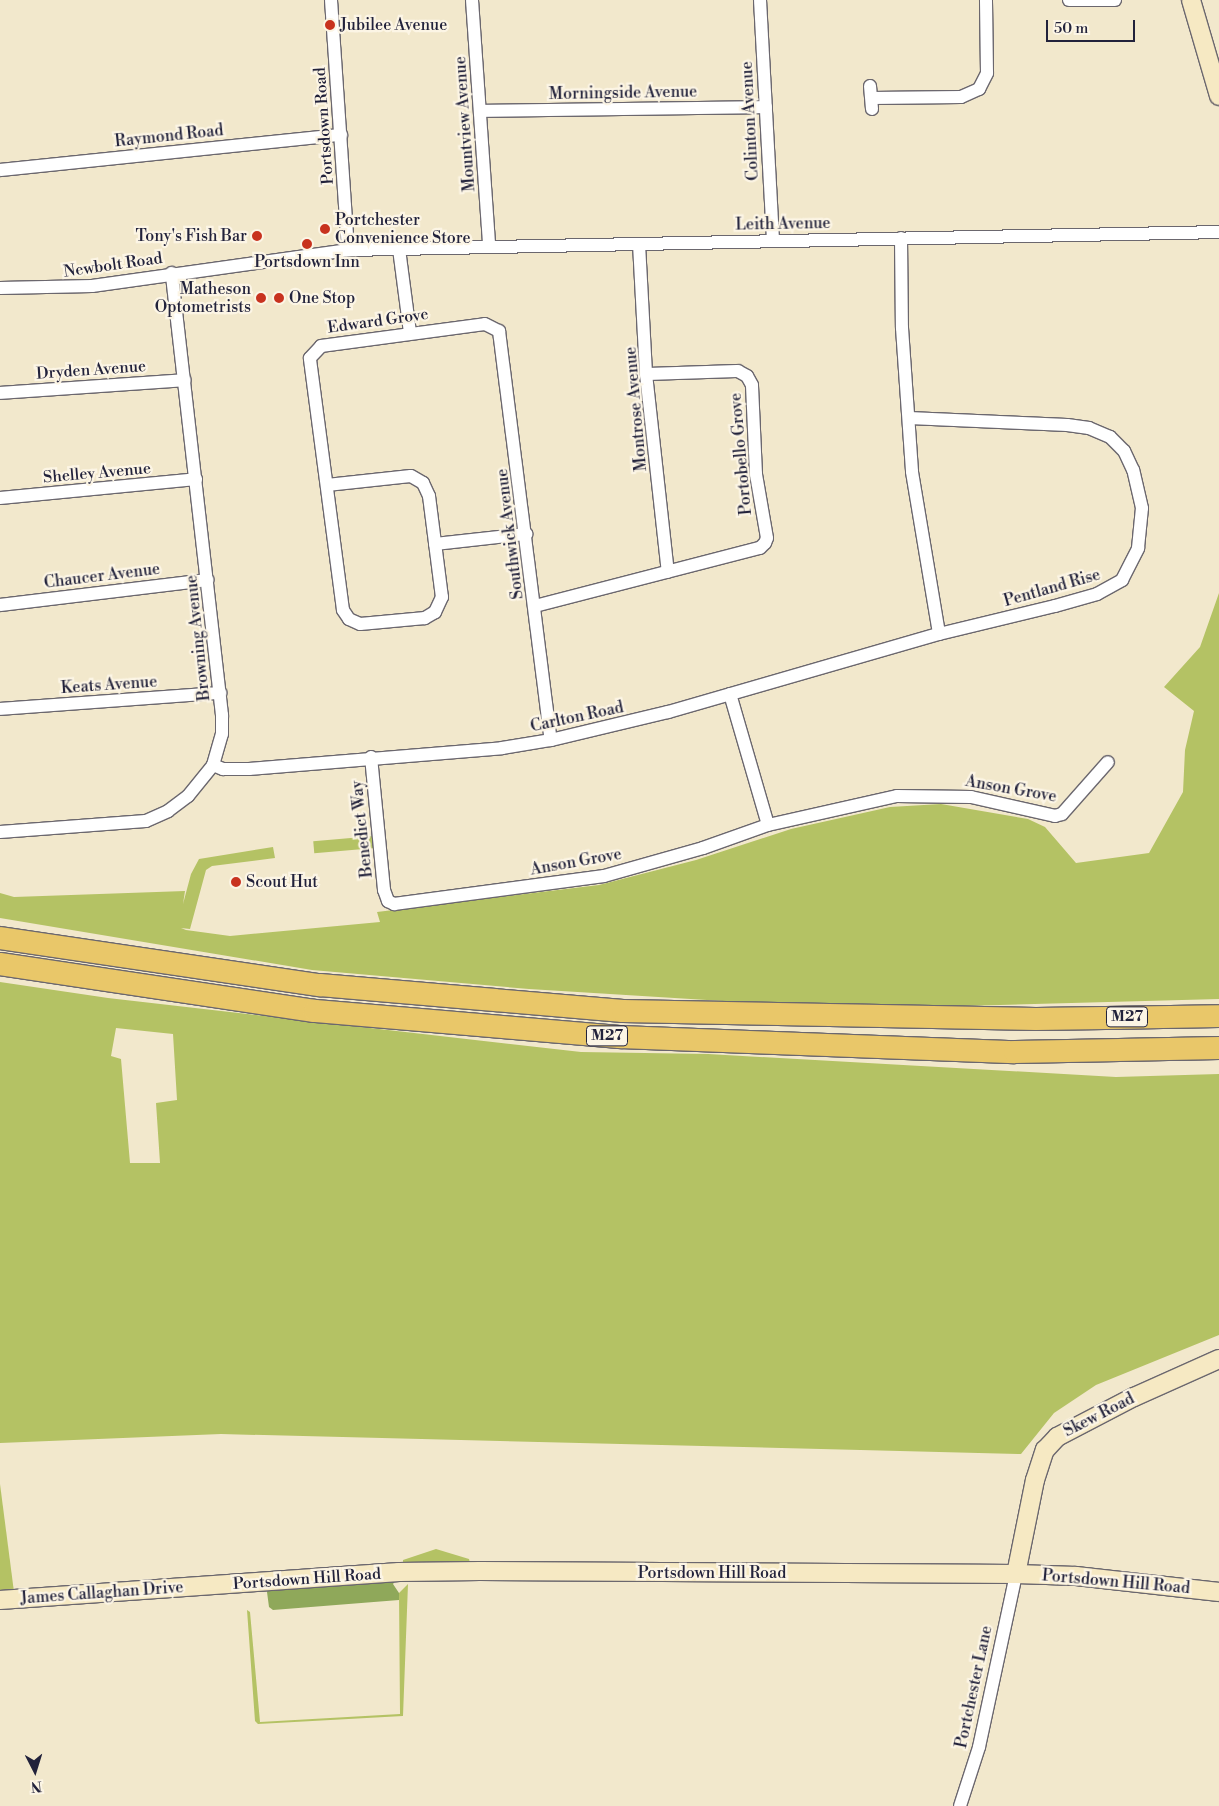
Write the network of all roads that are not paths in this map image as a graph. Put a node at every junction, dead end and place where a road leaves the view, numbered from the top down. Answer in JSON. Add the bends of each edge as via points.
{"nodes":[{"id":1,"x":331,"y":0,"type":"edge"},
{"id":2,"x":472,"y":0,"type":"edge"},
{"id":3,"x":760,"y":0,"type":"edge"},
{"id":4,"x":986,"y":0,"type":"edge"},
{"id":5,"x":1069,"y":0,"type":"edge"},
{"id":6,"x":1115,"y":0,"type":"edge"},
{"id":7,"x":1191,"y":0,"type":"edge"},
{"id":8,"x":1219,"y":96,"type":"edge"},
{"id":9,"x":871,"y":98,"type":"dead end"},
{"id":10,"x":766,"y":107,"type":"junction"},
{"id":11,"x":480,"y":111,"type":"junction"},
{"id":12,"x":341,"y":135,"type":"junction"},
{"id":13,"x":0,"y":170,"type":"edge"},
{"id":14,"x":1219,"y":232,"type":"edge"},
{"id":15,"x":901,"y":238,"type":"junction"},
{"id":16,"x":773,"y":240,"type":"junction"},
{"id":17,"x":640,"y":244,"type":"junction"},
{"id":18,"x":489,"y":246,"type":"junction"},
{"id":19,"x":399,"y":249,"type":"junction"},
{"id":20,"x":348,"y":250,"type":"junction"},
{"id":21,"x":172,"y":273,"type":"junction"},
{"id":22,"x":0,"y":288,"type":"edge"},
{"id":23,"x":495,"y":327,"type":"joint"},
{"id":24,"x":410,"y":333,"type":"junction"},
{"id":25,"x":646,"y":374,"type":"junction"},
{"id":26,"x":185,"y":380,"type":"junction"},
{"id":27,"x":0,"y":393,"type":"edge"},
{"id":28,"x":908,"y":418,"type":"junction"},
{"id":29,"x":196,"y":479,"type":"junction"},
{"id":30,"x":327,"y":485,"type":"junction"},
{"id":31,"x":0,"y":498,"type":"edge"},
{"id":32,"x":526,"y":534,"type":"junction"},
{"id":33,"x":435,"y":544,"type":"junction"},
{"id":34,"x":668,"y":572,"type":"junction"},
{"id":35,"x":208,"y":580,"type":"junction"},
{"id":36,"x":0,"y":605,"type":"edge"},
{"id":37,"x":535,"y":606,"type":"junction"},
{"id":38,"x":939,"y":634,"type":"junction"},
{"id":39,"x":220,"y":693,"type":"junction"},
{"id":40,"x":730,"y":694,"type":"junction"},
{"id":41,"x":0,"y":709,"type":"edge"},
{"id":42,"x":551,"y":740,"type":"junction"},
{"id":43,"x":371,"y":757,"type":"junction"},
{"id":44,"x":1108,"y":762,"type":"dead end"},
{"id":45,"x":212,"y":764,"type":"junction"},
{"id":46,"x":768,"y":825,"type":"junction"},
{"id":47,"x":0,"y":832,"type":"edge"},
{"id":48,"x":386,"y":897,"type":"joint"},
{"id":49,"x":0,"y":938,"type":"edge"},
{"id":50,"x":0,"y":964,"type":"edge"},
{"id":51,"x":1219,"y":1016,"type":"edge"},
{"id":52,"x":1219,"y":1048,"type":"edge"},
{"id":53,"x":1219,"y":1359,"type":"edge"},
{"id":54,"x":1016,"y":1574,"type":"junction"},
{"id":55,"x":204,"y":1586,"type":"joint"},
{"id":56,"x":1219,"y":1592,"type":"edge"},
{"id":57,"x":0,"y":1600,"type":"edge"},
{"id":58,"x":960,"y":1806,"type":"edge"}],
"edges":[{"from":1,"to":12,"type":"street","name":"Portsdown Road"},
{"from":2,"to":11,"type":"street","name":"Mountview Avenue"},
{"from":3,"to":10,"type":"street","name":"Colinton Avenue"},
{"from":4,"to":9,"type":"street","via":[[987,73],[978,90],[960,97]]},
{"from":5,"to":6,"type":"street"},
{"from":7,"to":8,"type":"street"},
{"from":10,"to":11,"type":"street","name":"Morningside Avenue"},
{"from":10,"to":16,"type":"street","name":"Colinton Avenue"},
{"from":11,"to":18,"type":"street","name":"Mountview Avenue"},
{"from":12,"to":13,"type":"street","name":"Raymond Road"},
{"from":12,"to":20,"type":"street","name":"Portsdown Road"},
{"from":14,"to":15,"type":"street","name":"Leith Avenue"},
{"from":15,"to":16,"type":"street","name":"Leith Avenue"},
{"from":15,"to":28,"type":"street"},
{"from":16,"to":17,"type":"street","name":"Leith Avenue"},
{"from":17,"to":18,"type":"street","name":"Leith Avenue"},
{"from":17,"to":25,"type":"street","name":"Montrose Avenue"},
{"from":18,"to":19,"type":"street","name":"Leith Avenue"},
{"from":19,"to":20,"type":"street","name":"Leith Avenue"},
{"from":19,"to":24,"type":"street"},
{"from":20,"to":21,"type":"street","name":"Newbolt Road"},
{"from":21,"to":22,"type":"street","name":"Newbolt Road","via":[[66,288]]},
{"from":21,"to":26,"type":"street","name":"Browning Avenue"},
{"from":23,"to":24,"type":"street","name":"Edward Grove","via":[[485,324]]},
{"from":23,"to":32,"type":"street","name":"Southwick Avenue","via":[[502,337]]},
{"from":24,"to":30,"type":"street","name":"Edward Grove","via":[[321,346],[311,354]]},
{"from":25,"to":34,"type":"street","name":"Montrose Avenue"},
{"from":25,"to":34,"type":"street","name":"Portobello Grove","via":[[738,371],[747,376],[752,385],[756,474],[765,543],[760,548]]},
{"from":26,"to":27,"type":"street","name":"Dryden Avenue"},
{"from":26,"to":29,"type":"street","name":"Browning Avenue"},
{"from":28,"to":38,"type":"street","via":[[920,527]]},
{"from":28,"to":38,"type":"street","name":"Pentland Rise","via":[[1022,421],[1088,428],[1110,437],[1124,451],[1139,488],[1142,508],[1138,548],[1122,580],[1111,588],[1055,606]]},
{"from":29,"to":31,"type":"street","name":"Shelley Avenue"},
{"from":29,"to":35,"type":"street","name":"Browning Avenue"},
{"from":30,"to":33,"type":"street","name":"Edward Grove","via":[[406,476],[416,478],[427,488]]},
{"from":30,"to":33,"type":"street","name":"Edward Grove","via":[[343,610],[354,622],[425,618],[435,612],[442,597]]},
{"from":32,"to":33,"type":"street"},
{"from":32,"to":37,"type":"street","name":"Southwick Avenue"},
{"from":34,"to":37,"type":"street","name":"Portobello Grove"},
{"from":35,"to":36,"type":"street","name":"Chaucer Avenue"},
{"from":35,"to":39,"type":"street","name":"Browning Avenue"},
{"from":37,"to":42,"type":"street","name":"Southwick Avenue"},
{"from":38,"to":40,"type":"street","name":"Carlton Road"},
{"from":39,"to":41,"type":"street","name":"Keats Avenue"},
{"from":39,"to":45,"type":"street","name":"Browning Avenue","via":[[222,734]]},
{"from":40,"to":42,"type":"street","name":"Carlton Road"},
{"from":40,"to":46,"type":"street"},
{"from":42,"to":43,"type":"street","name":"Carlton Road","via":[[502,748]]},
{"from":43,"to":45,"type":"street","name":"Carlton Road","via":[[249,769],[223,769]]},
{"from":43,"to":48,"type":"street","name":"Benedict Way"},
{"from":44,"to":46,"type":"street","name":"Anson Grove","via":[[1062,814],[1055,816],[998,801],[920,795],[897,796]]},
{"from":45,"to":47,"type":"street","name":"Browning Avenue","via":[[188,796],[168,812],[146,821]]},
{"from":46,"to":48,"type":"street","name":"Anson Grove","via":[[703,848],[604,876],[394,904]]},
{"from":49,"to":51,"type":"highway","number":"M27","via":[[320,985],[623,1010],[1036,1019]]},
{"from":50,"to":52,"type":"highway","number":"M27","via":[[315,1011],[620,1037],[1015,1052]]},
{"from":53,"to":54,"type":"street","name":"Skew Road","via":[[1102,1412],[1056,1437],[1045,1450],[1035,1480]]},
{"from":54,"to":55,"type":"street","name":"Portsdown Hill Road","via":[[399,1572]]},
{"from":54,"to":56,"type":"street","name":"Portsdown Hill Road","via":[[1076,1576]]},
{"from":54,"to":58,"type":"street","name":"Portchester Lane","via":[[979,1747]]},
{"from":55,"to":57,"type":"street","name":"James Callaghan Drive"}]}
